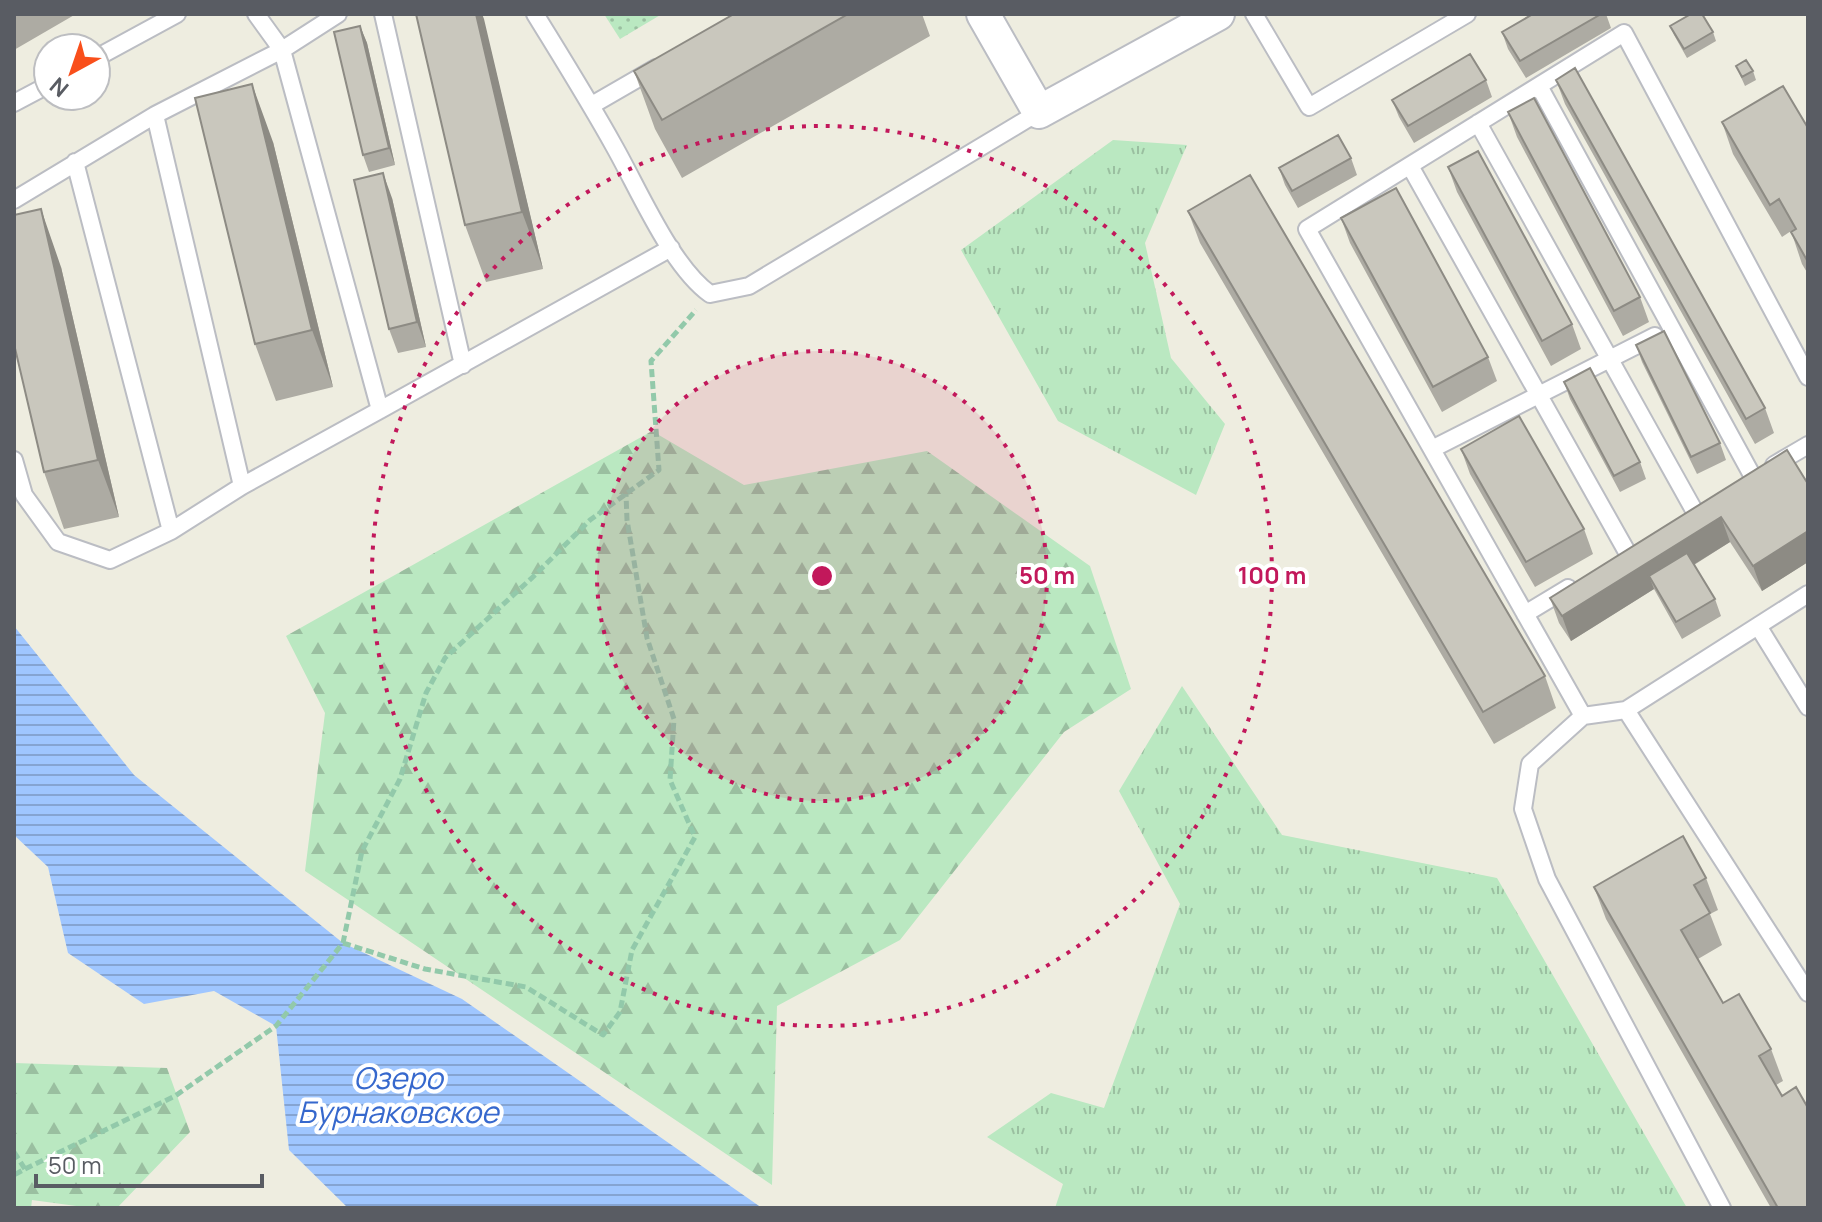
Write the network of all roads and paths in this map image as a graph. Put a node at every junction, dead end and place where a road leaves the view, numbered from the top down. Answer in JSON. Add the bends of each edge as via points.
{"nodes":[{"id":1,"x":177,"y":14,"type":"edge"},
{"id":2,"x":256,"y":14,"type":"edge"},
{"id":3,"x":338,"y":14,"type":"edge"},
{"id":4,"x":383,"y":14,"type":"edge"},
{"id":5,"x":535,"y":14,"type":"edge"},
{"id":6,"x":983,"y":14,"type":"edge"},
{"id":7,"x":1218,"y":14,"type":"edge"},
{"id":8,"x":1254,"y":14,"type":"edge"},
{"id":9,"x":1467,"y":14,"type":"edge"},
{"id":10,"x":112,"y":49,"type":"edge"},
{"id":11,"x":282,"y":50,"type":"junction"},
{"id":12,"x":669,"y":60,"type":"edge"},
{"id":13,"x":1539,"y":86,"type":"junction"},
{"id":14,"x":32,"y":93,"type":"edge"},
{"id":15,"x":14,"y":103,"type":"edge"},
{"id":16,"x":592,"y":105,"type":"junction"},
{"id":17,"x":1039,"y":112,"type":"junction"},
{"id":18,"x":155,"y":115,"type":"junction"},
{"id":19,"x":1478,"y":123,"type":"junction"},
{"id":20,"x":75,"y":162,"type":"junction"},
{"id":21,"x":1410,"y":166,"type":"junction"},
{"id":22,"x":14,"y":199,"type":"edge"},
{"id":23,"x":671,"y":248,"type":"junction"},
{"id":24,"x":710,"y":294,"type":"junction"},
{"id":25,"x":1672,"y":328,"type":"junction"},
{"id":26,"x":1609,"y":358,"type":"junction"},
{"id":27,"x":463,"y":365,"type":"junction"},
{"id":28,"x":1808,"y":377,"type":"edge"},
{"id":29,"x":1539,"y":394,"type":"junction"},
{"id":30,"x":380,"y":410,"type":"junction"},
{"id":31,"x":1808,"y":445,"type":"edge"},
{"id":32,"x":1432,"y":449,"type":"junction"},
{"id":33,"x":14,"y":460,"type":"edge"},
{"id":34,"x":242,"y":486,"type":"junction"},
{"id":35,"x":626,"y":494,"type":"junction"},
{"id":36,"x":1694,"y":513,"type":"edge"},
{"id":37,"x":171,"y":531,"type":"junction"},
{"id":38,"x":1628,"y":552,"type":"edge"},
{"id":39,"x":1576,"y":583,"type":"edge"},
{"id":40,"x":1808,"y":594,"type":"edge"},
{"id":41,"x":1525,"y":614,"type":"junction"},
{"id":42,"x":1758,"y":626,"type":"junction"},
{"id":43,"x":1808,"y":707,"type":"edge"},
{"id":44,"x":1626,"y":710,"type":"junction"},
{"id":45,"x":1583,"y":716,"type":"junction"},
{"id":46,"x":343,"y":943,"type":"junction"},
{"id":47,"x":1808,"y":993,"type":"edge"},
{"id":48,"x":14,"y":1152,"type":"edge"},
{"id":49,"x":25,"y":1169,"type":"junction"},
{"id":50,"x":14,"y":1175,"type":"edge"},
{"id":51,"x":1722,"y":1208,"type":"edge"}],
"edges":[{"from":1,"to":10,"type":"lane"},
{"from":2,"to":11,"type":"lane"},
{"from":3,"to":11,"type":"lane"},
{"from":4,"to":27,"type":"lane"},
{"from":5,"to":16,"type":"lane"},
{"from":6,"to":17,"type":"street"},
{"from":7,"to":17,"type":"street"},
{"from":8,"to":9,"type":"lane","via":[[1309,107]]},
{"from":11,"to":18,"type":"lane"},
{"from":11,"to":30,"type":"lane"},
{"from":12,"to":16,"type":"lane"},
{"from":13,"to":19,"type":"lane"},
{"from":13,"to":25,"type":"lane"},
{"from":13,"to":28,"type":"lane","via":[[1624,33]]},
{"from":14,"to":15,"type":"lane"},
{"from":16,"to":23,"type":"lane"},
{"from":17,"to":24,"type":"lane","via":[[749,286]]},
{"from":18,"to":20,"type":"lane"},
{"from":18,"to":34,"type":"lane"},
{"from":19,"to":21,"type":"lane"},
{"from":19,"to":26,"type":"lane"},
{"from":20,"to":22,"type":"lane"},
{"from":20,"to":37,"type":"lane"},
{"from":21,"to":29,"type":"lane"},
{"from":21,"to":32,"type":"lane","via":[[1307,229]]},
{"from":23,"to":24,"type":"lane","via":[[694,282]]},
{"from":23,"to":27,"type":"lane"},
{"from":24,"to":35,"type":"path","via":[[651,361],[659,470]]},
{"from":25,"to":26,"type":"lane"},
{"from":25,"to":31,"type":"lane","via":[[1747,481]]},
{"from":26,"to":29,"type":"lane"},
{"from":26,"to":36,"type":"lane"},
{"from":27,"to":30,"type":"lane"},
{"from":29,"to":32,"type":"lane"},
{"from":29,"to":38,"type":"lane"},
{"from":30,"to":34,"type":"lane"},
{"from":32,"to":41,"type":"lane"},
{"from":33,"to":37,"type":"lane","via":[[24,495],[58,542],[110,560]]},
{"from":34,"to":37,"type":"lane"},
{"from":35,"to":46,"type":"path","via":[[590,520],[445,658],[426,693],[400,779],[362,851]]},
{"from":35,"to":46,"type":"path","via":[[647,638],[674,719],[670,780],[695,837],[632,950],[620,1012],[603,1035],[526,987],[425,969]]},
{"from":39,"to":41,"type":"lane"},
{"from":40,"to":42,"type":"lane"},
{"from":41,"to":45,"type":"lane"},
{"from":42,"to":43,"type":"lane"},
{"from":42,"to":44,"type":"lane"},
{"from":44,"to":45,"type":"lane"},
{"from":44,"to":47,"type":"lane"},
{"from":45,"to":51,"type":"lane","via":[[1530,764],[1523,809],[1547,879]]},
{"from":46,"to":49,"type":"path","via":[[276,1026],[175,1096]]},
{"from":48,"to":49,"type":"path"},
{"from":49,"to":50,"type":"path"}]}
